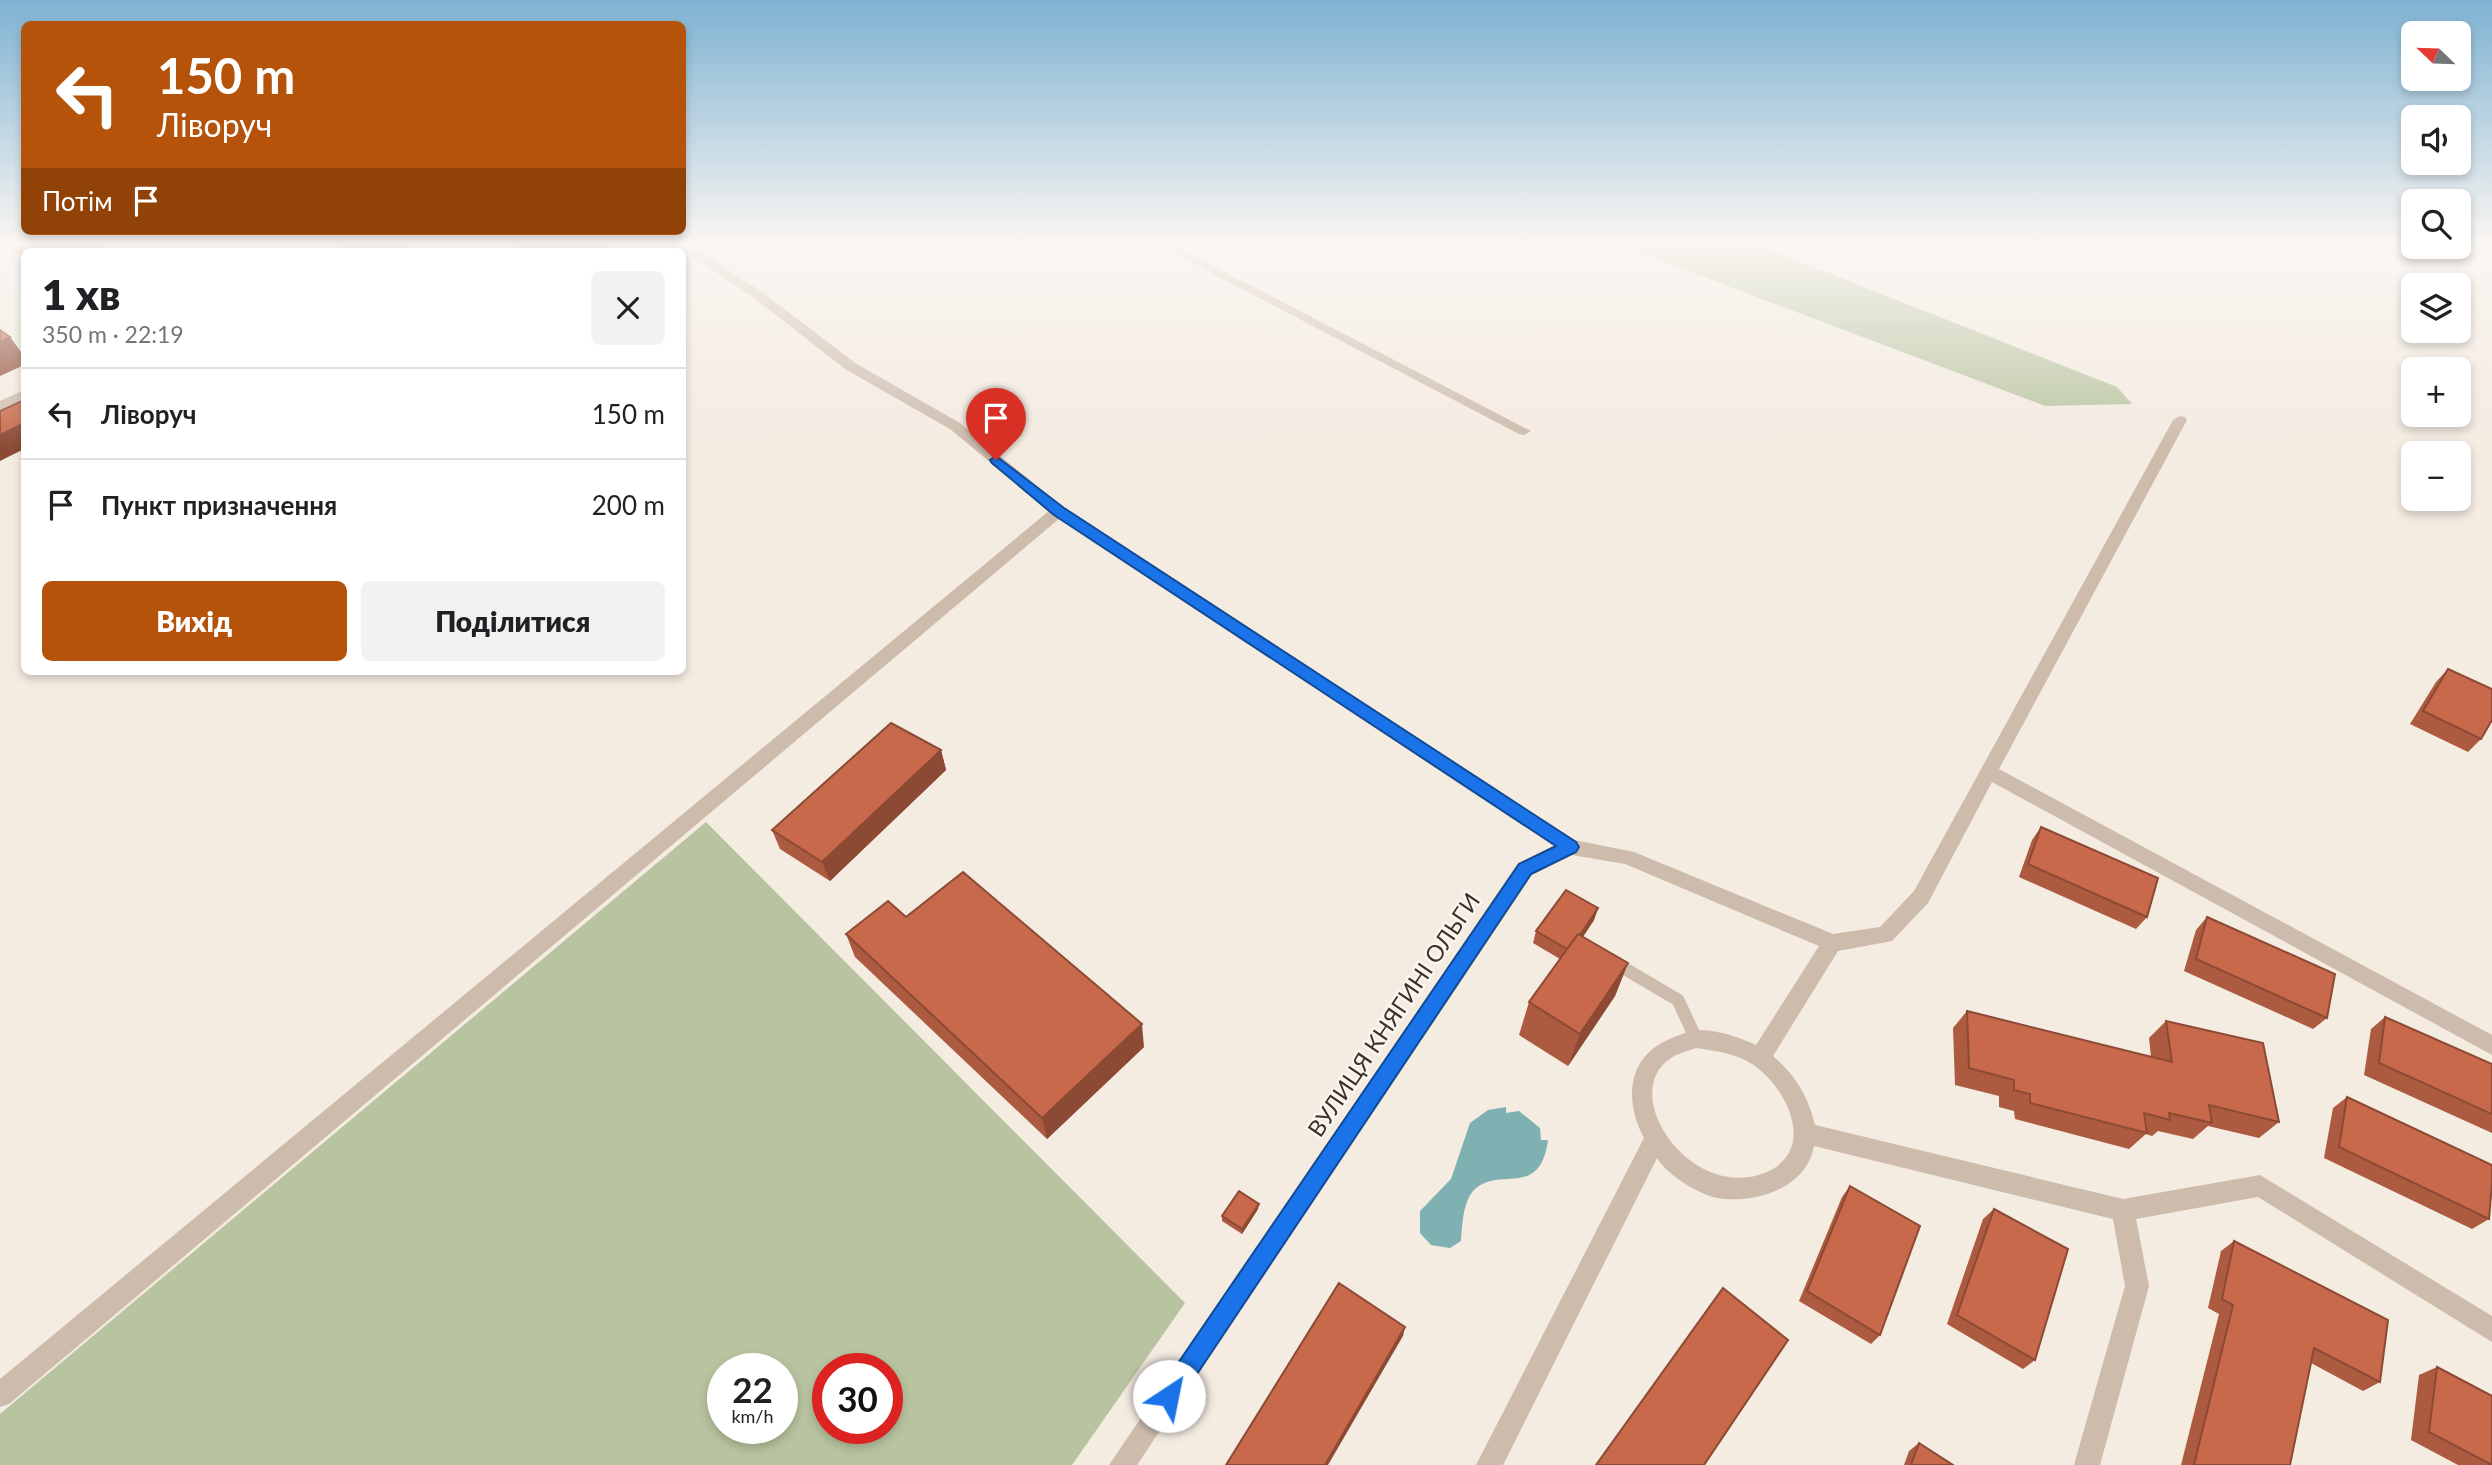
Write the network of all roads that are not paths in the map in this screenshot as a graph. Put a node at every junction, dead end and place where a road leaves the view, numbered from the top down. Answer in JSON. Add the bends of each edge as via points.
{"nodes":[{"id":1,"x":782,"y":313,"type":"edge"},
{"id":2,"x":1296,"y":313,"type":"edge"},
{"id":3,"x":21,"y":396,"type":"edge"},
{"id":4,"x":0,"y":406,"type":"edge"},
{"id":5,"x":2180,"y":420,"type":"dead end"},
{"id":6,"x":1524,"y":431,"type":"dead end"},
{"id":7,"x":1059,"y":511,"type":"junction"},
{"id":8,"x":1989,"y":772,"type":"junction"},
{"id":9,"x":1570,"y":847,"type":"junction"},
{"id":10,"x":1832,"y":943,"type":"junction"},
{"id":11,"x":1601,"y":955,"type":"edge"},
{"id":12,"x":1696,"y":1039,"type":"junction"},
{"id":13,"x":2492,"y":1046,"type":"edge"},
{"id":14,"x":1761,"y":1056,"type":"junction"},
{"id":15,"x":1805,"y":1133,"type":"junction"},
{"id":16,"x":1654,"y":1140,"type":"junction"},
{"id":17,"x":2123,"y":1210,"type":"junction"},
{"id":18,"x":2492,"y":1330,"type":"edge"},
{"id":19,"x":0,"y":1395,"type":"edge"},
{"id":20,"x":1122,"y":1465,"type":"edge"},
{"id":21,"x":1489,"y":1465,"type":"edge"},
{"id":22,"x":2087,"y":1465,"type":"edge"}],
"edges":[{"from":1,"to":7,"type":"street","via":[[850,366],[955,426]]},
{"from":2,"to":6,"type":"street"},
{"from":3,"to":4,"type":"street"},
{"from":5,"to":8,"type":"street"},
{"from":7,"to":9,"type":"street"},
{"from":7,"to":19,"type":"street"},
{"from":8,"to":10,"type":"street","via":[[1921,897],[1885,935]]},
{"from":8,"to":13,"type":"street"},
{"from":9,"to":10,"type":"street","via":[[1627,857]]},
{"from":9,"to":20,"type":"street","name":"ВУЛИЦЯ КНЯГИНІ ОЛЬГИ","via":[[1525,869]]},
{"from":10,"to":14,"type":"street"},
{"from":11,"to":12,"type":"lane","via":[[1678,1000]]},
{"from":12,"to":14,"type":"street","via":[[1724,1041]]},
{"from":12,"to":16,"type":"street","via":[[1671,1046],[1658,1056],[1642,1084],[1645,1121]]},
{"from":14,"to":15,"type":"street","via":[[1794,1091]]},
{"from":15,"to":16,"type":"street","via":[[1801,1153],[1790,1170],[1753,1189],[1704,1182],[1684,1171]]},
{"from":15,"to":17,"type":"street"},
{"from":16,"to":21,"type":"street"},
{"from":17,"to":18,"type":"street","via":[[2260,1186]]},
{"from":17,"to":22,"type":"street","via":[[2137,1286]]}]}
